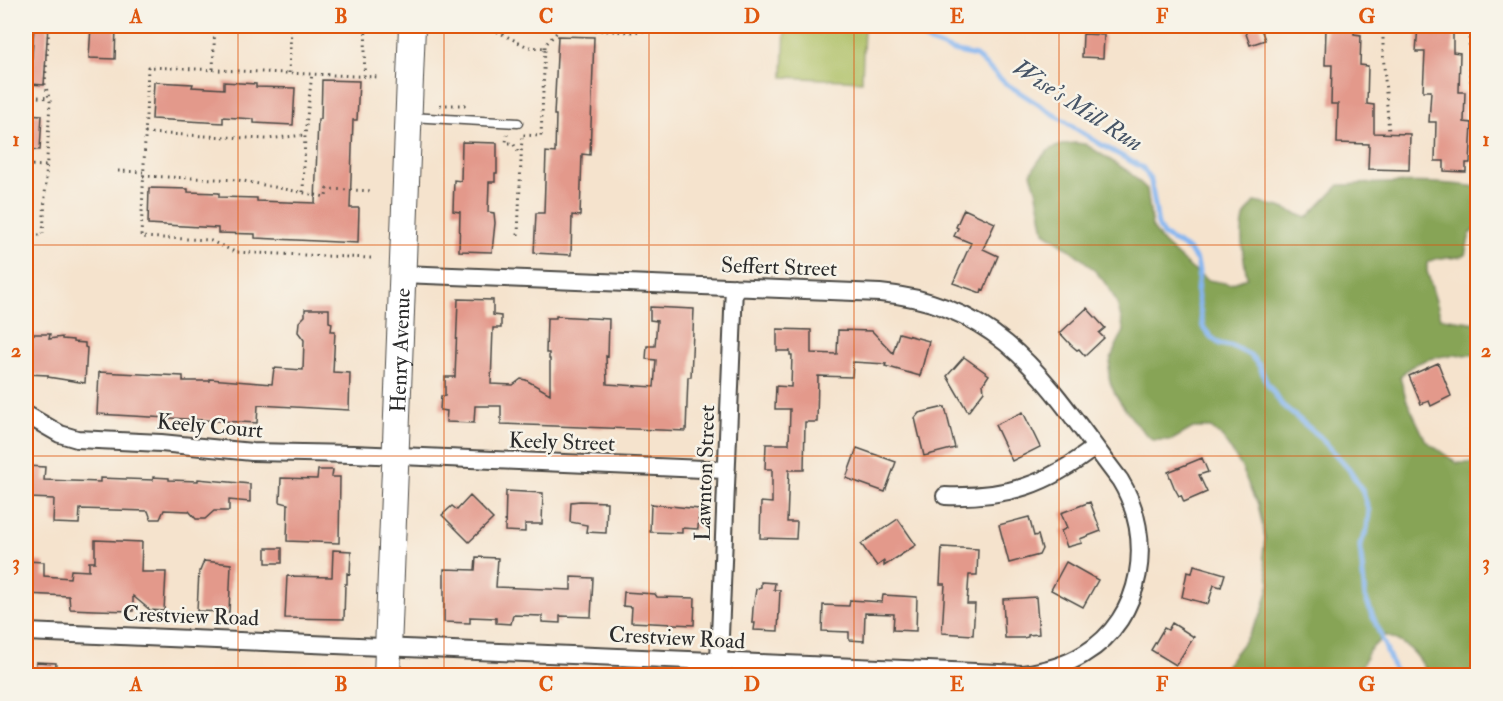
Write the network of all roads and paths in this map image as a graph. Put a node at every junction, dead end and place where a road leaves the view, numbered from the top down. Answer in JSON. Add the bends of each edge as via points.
{"nodes":[{"id":1,"x":49,"y":26,"type":"edge"},
{"id":2,"x":215,"y":26,"type":"edge"},
{"id":3,"x":291,"y":26,"type":"edge"},
{"id":4,"x":366,"y":26,"type":"edge"},
{"id":5,"x":412,"y":26,"type":"edge"},
{"id":6,"x":497,"y":26,"type":"edge"},
{"id":7,"x":698,"y":26,"type":"edge"},
{"id":8,"x":1383,"y":26,"type":"edge"},
{"id":9,"x":1469,"y":26,"type":"edge"},
{"id":10,"x":544,"y":48,"type":"junction"},
{"id":11,"x":213,"y":70,"type":"junction"},
{"id":12,"x":289,"y":73,"type":"junction"},
{"id":13,"x":312,"y":73,"type":"junction"},
{"id":14,"x":364,"y":76,"type":"junction"},
{"id":15,"x":378,"y":77,"type":"dead end"},
{"id":16,"x":26,"y":96,"type":"edge"},
{"id":17,"x":49,"y":98,"type":"junction"},
{"id":18,"x":440,"y":105,"type":"dead end"},
{"id":19,"x":468,"y":105,"type":"dead end"},
{"id":20,"x":1478,"y":108,"type":"edge"},
{"id":21,"x":408,"y":117,"type":"junction"},
{"id":22,"x":518,"y":123,"type":"dead end"},
{"id":23,"x":145,"y":133,"type":"junction"},
{"id":24,"x":1389,"y":133,"type":"dead end"},
{"id":25,"x":305,"y":135,"type":"junction"},
{"id":26,"x":522,"y":135,"type":"junction"},
{"id":27,"x":521,"y":156,"type":"junction"},
{"id":28,"x":26,"y":165,"type":"edge"},
{"id":29,"x":47,"y":166,"type":"junction"},
{"id":30,"x":118,"y":171,"type":"dead end"},
{"id":31,"x":143,"y":174,"type":"junction"},
{"id":32,"x":373,"y":191,"type":"dead end"},
{"id":33,"x":303,"y":192,"type":"junction"},
{"id":34,"x":26,"y":235,"type":"edge"},
{"id":35,"x":518,"y":235,"type":"dead end"},
{"id":36,"x":371,"y":258,"type":"dead end"},
{"id":37,"x":401,"y":274,"type":"junction"},
{"id":38,"x":734,"y":287,"type":"junction"},
{"id":39,"x":27,"y":415,"type":"edge"},
{"id":40,"x":1095,"y":447,"type":"junction"},
{"id":41,"x":395,"y":456,"type":"junction"},
{"id":42,"x":726,"y":470,"type":"junction"},
{"id":43,"x":945,"y":496,"type":"dead end"},
{"id":44,"x":26,"y":632,"type":"edge"},
{"id":45,"x":388,"y":647,"type":"junction"},
{"id":46,"x":719,"y":661,"type":"junction"},
{"id":47,"x":387,"y":675,"type":"edge"}],
"edges":[{"from":1,"to":17,"type":"path","via":[[45,84]]},
{"from":2,"to":11,"type":"path"},
{"from":3,"to":12,"type":"path"},
{"from":4,"to":14,"type":"path"},
{"from":5,"to":21,"type":"main road","name":"Henry Avenue"},
{"from":6,"to":10,"type":"path","via":[[496,31],[528,46]]},
{"from":7,"to":10,"type":"path","via":[[630,32],[561,28]]},
{"from":8,"to":24,"type":"path"},
{"from":9,"to":20,"type":"path","via":[[1470,77]]},
{"from":10,"to":26,"type":"path","via":[[541,136]]},
{"from":11,"to":12,"type":"path"},
{"from":11,"to":23,"type":"path","via":[[148,66]]},
{"from":12,"to":13,"type":"path"},
{"from":13,"to":14,"type":"path"},
{"from":13,"to":25,"type":"path"},
{"from":14,"to":15,"type":"path"},
{"from":16,"to":17,"type":"path"},
{"from":17,"to":29,"type":"path"},
{"from":18,"to":19,"type":"path"},
{"from":21,"to":22,"type":"lane"},
{"from":21,"to":37,"type":"main road","name":"Henry Avenue"},
{"from":23,"to":25,"type":"path","via":[[267,139]]},
{"from":23,"to":31,"type":"path"},
{"from":25,"to":33,"type":"path"},
{"from":26,"to":27,"type":"path"},
{"from":26,"to":27,"type":"path","via":[[507,134],[506,143],[513,143]]},
{"from":27,"to":35,"type":"path"},
{"from":28,"to":29,"type":"path"},
{"from":29,"to":34,"type":"path","via":[[43,235]]},
{"from":30,"to":31,"type":"path"},
{"from":31,"to":33,"type":"path","via":[[238,180]]},
{"from":31,"to":36,"type":"path","via":[[141,237],[209,240],[235,252]]},
{"from":32,"to":33,"type":"path","via":[[327,189],[326,197]]},
{"from":37,"to":38,"type":"street","name":"Seffert Street"},
{"from":37,"to":41,"type":"main road","name":"Henry Avenue"},
{"from":38,"to":40,"type":"street","name":"Seffert Street","via":[[892,294],[952,310],[998,336],[1027,360]]},
{"from":38,"to":42,"type":"street","name":"Lawnton Street"},
{"from":39,"to":41,"type":"street","name":"Keely Court","via":[[77,439],[252,452]]},
{"from":40,"to":43,"type":"street","via":[[1075,464],[1026,487],[980,496]]},
{"from":40,"to":46,"type":"street","name":"Crestview Road","via":[[1132,501],[1141,547],[1137,580],[1123,613],[1086,653],[1056,667],[1023,674]]},
{"from":41,"to":42,"type":"street","name":"Keely Street"},
{"from":41,"to":45,"type":"main road","name":"Henry Avenue"},
{"from":42,"to":46,"type":"street","name":"Lawnton Street"},
{"from":44,"to":45,"type":"street","name":"Crestview Road"},
{"from":45,"to":46,"type":"street","name":"Crestview Road"},
{"from":45,"to":47,"type":"main road","name":"Henry Avenue"}]}
